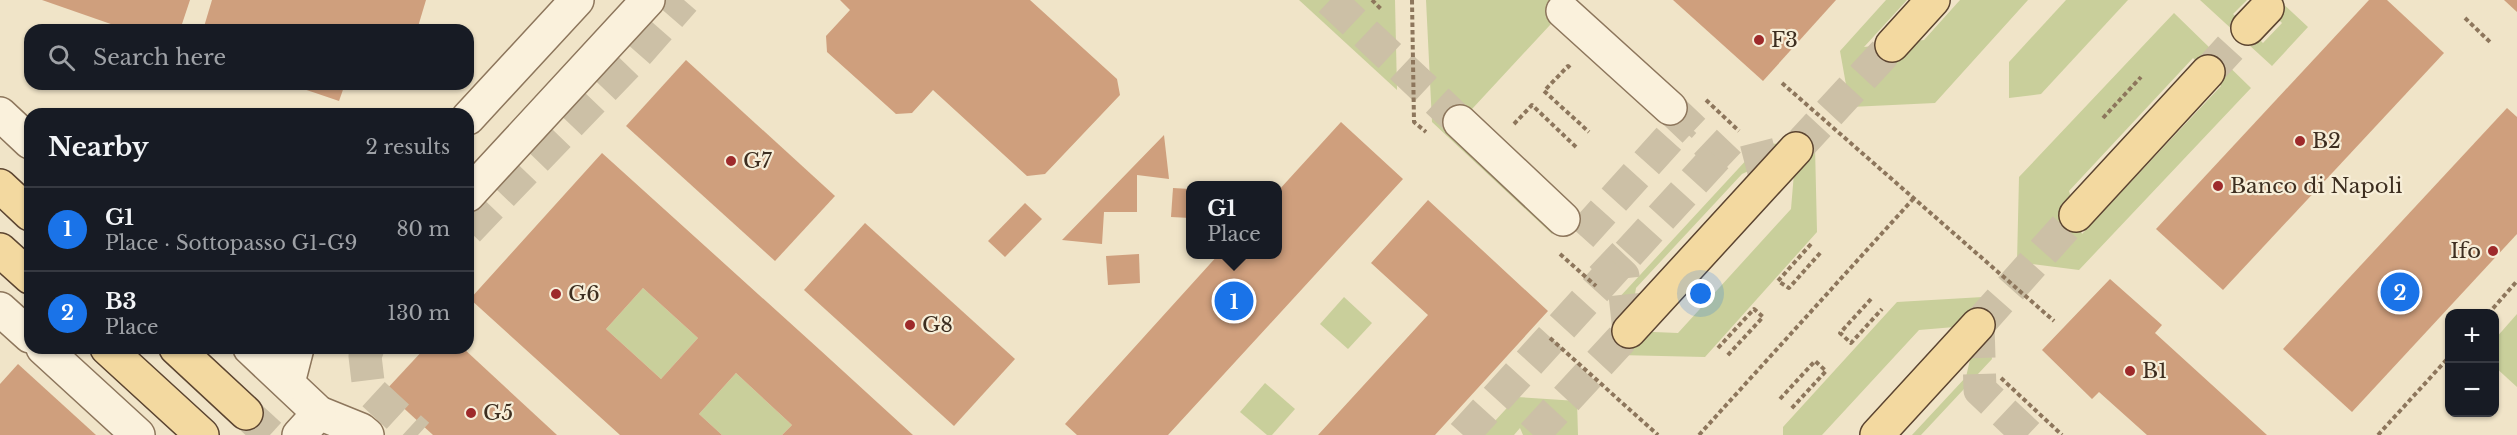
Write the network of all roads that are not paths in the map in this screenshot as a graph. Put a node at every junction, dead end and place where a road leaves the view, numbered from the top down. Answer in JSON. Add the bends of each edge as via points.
{"nodes":[{"id":1,"x":578,"y":0,"type":"edge"},
{"id":2,"x":648,"y":0,"type":"edge"},
{"id":3,"x":1933,"y":0,"type":"edge"},
{"id":4,"x":1563,"y":11,"type":"dead end"},
{"id":5,"x":1892,"y":45,"type":"tunnel mouth"},
{"id":6,"x":2208,"y":72,"type":"tunnel mouth"},
{"id":7,"x":1670,"y":108,"type":"tunnel mouth"},
{"id":8,"x":474,"y":112,"type":"edge"},
{"id":9,"x":0,"y":114,"type":"edge"},
{"id":10,"x":1460,"y":123,"type":"tunnel mouth"},
{"id":11,"x":24,"y":136,"type":"edge"},
{"id":12,"x":1796,"y":149,"type":"dead end"},
{"id":13,"x":0,"y":186,"type":"edge"},
{"id":14,"x":474,"y":188,"type":"edge"},
{"id":15,"x":24,"y":208,"type":"edge"},
{"id":16,"x":2076,"y":215,"type":"tunnel mouth"},
{"id":17,"x":1563,"y":219,"type":"dead end"},
{"id":18,"x":0,"y":250,"type":"edge"},
{"id":19,"x":24,"y":272,"type":"edge"},
{"id":20,"x":1978,"y":325,"type":"dead end"},
{"id":21,"x":1629,"y":331,"type":"dead end"},
{"id":22,"x":42,"y":354,"type":"edge"},
{"id":23,"x":114,"y":354,"type":"edge"},
{"id":24,"x":182,"y":354,"type":"edge"},
{"id":25,"x":258,"y":354,"type":"edge"},
{"id":26,"x":295,"y":354,"type":"edge"},
{"id":27,"x":288,"y":383,"type":"junction"},
{"id":28,"x":246,"y":413,"type":"tunnel mouth"},
{"id":29,"x":317,"y":428,"type":"edge"},
{"id":30,"x":138,"y":435,"type":"edge"},
{"id":31,"x":202,"y":435,"type":"edge"},
{"id":32,"x":367,"y":435,"type":"edge"},
{"id":33,"x":1877,"y":435,"type":"edge"}],
"edges":[{"from":1,"to":8,"type":"street"},
{"from":2,"to":14,"type":"street"},
{"from":3,"to":5,"type":"main road"},
{"from":4,"to":7,"type":"street"},
{"from":6,"to":16,"type":"main road"},
{"from":9,"to":11,"type":"street"},
{"from":10,"to":17,"type":"street"},
{"from":12,"to":21,"type":"main road"},
{"from":13,"to":15,"type":"main road"},
{"from":18,"to":19,"type":"main road"},
{"from":20,"to":33,"type":"main road"},
{"from":22,"to":30,"type":"street"},
{"from":23,"to":31,"type":"main road"},
{"from":24,"to":28,"type":"main road"},
{"from":25,"to":27,"type":"street"},
{"from":26,"to":27,"type":"street"},
{"from":27,"to":29,"type":"street"},
{"from":29,"to":32,"type":"street","via":[[361,430]]}]}
